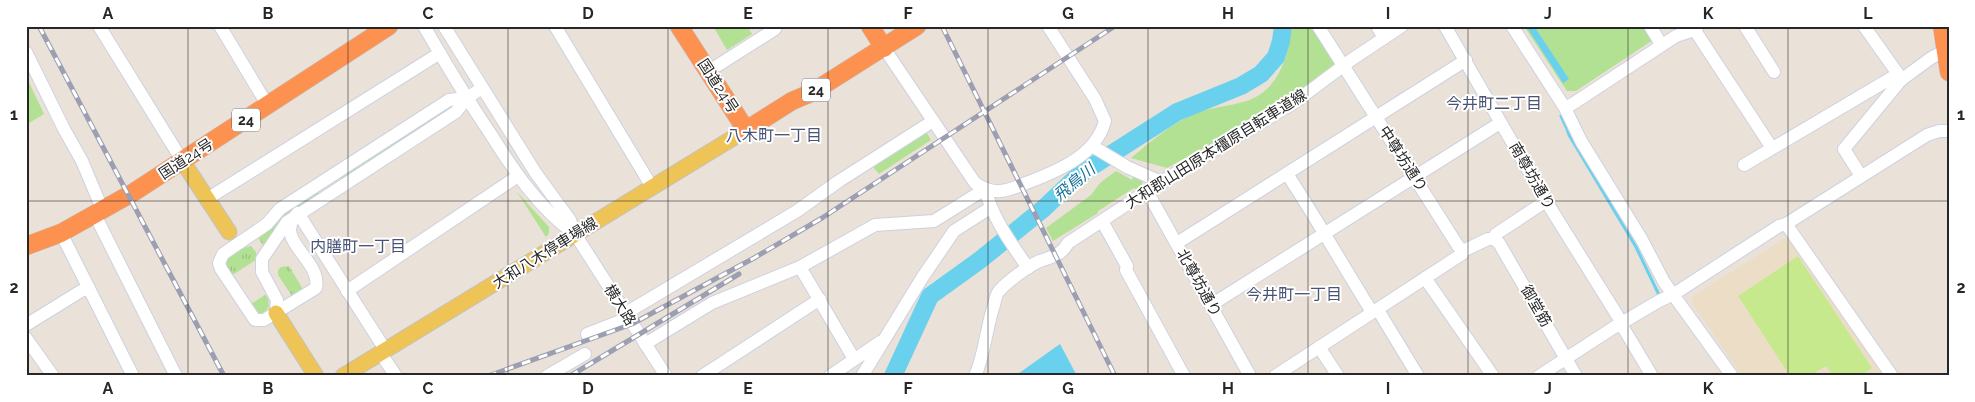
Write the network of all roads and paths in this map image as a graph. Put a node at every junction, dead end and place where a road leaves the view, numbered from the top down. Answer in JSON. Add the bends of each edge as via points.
{"nodes":[{"id":1,"x":99,"y":26,"type":"edge"},
{"id":2,"x":220,"y":26,"type":"edge"},
{"id":3,"x":389,"y":26,"type":"edge"},
{"id":4,"x":424,"y":26,"type":"edge"},
{"id":5,"x":444,"y":26,"type":"edge"},
{"id":6,"x":555,"y":26,"type":"edge"},
{"id":7,"x":678,"y":26,"type":"edge"},
{"id":8,"x":870,"y":26,"type":"edge"},
{"id":9,"x":916,"y":26,"type":"edge"},
{"id":10,"x":1048,"y":26,"type":"edge"},
{"id":11,"x":1318,"y":26,"type":"edge"},
{"id":12,"x":1377,"y":26,"type":"edge"},
{"id":13,"x":1402,"y":26,"type":"edge"},
{"id":14,"x":1445,"y":26,"type":"edge"},
{"id":15,"x":1512,"y":26,"type":"edge"},
{"id":16,"x":1650,"y":26,"type":"edge"},
{"id":17,"x":1745,"y":26,"type":"edge"},
{"id":18,"x":1864,"y":26,"type":"edge"},
{"id":19,"x":1942,"y":26,"type":"edge"},
{"id":20,"x":1696,"y":28,"type":"edge"},
{"id":21,"x":775,"y":29,"type":"dead end"},
{"id":22,"x":1384,"y":38,"type":"junction"},
{"id":23,"x":1661,"y":44,"type":"junction"},
{"id":24,"x":884,"y":48,"type":"junction"},
{"id":25,"x":1947,"y":49,"type":"edge"},
{"id":26,"x":26,"y":52,"type":"edge"},
{"id":27,"x":440,"y":53,"type":"junction"},
{"id":28,"x":1466,"y":60,"type":"junction"},
{"id":29,"x":1344,"y":66,"type":"junction"},
{"id":30,"x":709,"y":71,"type":"junction"},
{"id":31,"x":1774,"y":72,"type":"dead end"},
{"id":32,"x":1949,"y":72,"type":"edge"},
{"id":33,"x":1900,"y":77,"type":"junction"},
{"id":34,"x":482,"y":88,"type":"junction"},
{"id":35,"x":466,"y":98,"type":"junction"},
{"id":36,"x":268,"y":106,"type":"junction"},
{"id":37,"x":1565,"y":108,"type":"junction"},
{"id":38,"x":1377,"y":117,"type":"junction"},
{"id":39,"x":933,"y":121,"type":"junction"},
{"id":40,"x":1500,"y":123,"type":"junction"},
{"id":41,"x":746,"y":130,"type":"junction"},
{"id":42,"x":1949,"y":131,"type":"edge"},
{"id":43,"x":1095,"y":147,"type":"junction"},
{"id":44,"x":1772,"y":148,"type":"junction"},
{"id":45,"x":182,"y":162,"type":"junction"},
{"id":46,"x":1744,"y":165,"type":"dead end"},
{"id":47,"x":1287,"y":174,"type":"junction"},
{"id":48,"x":518,"y":176,"type":"junction"},
{"id":49,"x":1861,"y":176,"type":"junction"},
{"id":50,"x":1414,"y":177,"type":"junction"},
{"id":51,"x":1161,"y":182,"type":"junction"},
{"id":52,"x":652,"y":188,"type":"junction"},
{"id":53,"x":985,"y":189,"type":"junction"},
{"id":54,"x":1147,"y":191,"type":"junction"},
{"id":55,"x":207,"y":199,"type":"junction"},
{"id":56,"x":1546,"y":201,"type":"junction"},
{"id":57,"x":990,"y":208,"type":"junction"},
{"id":58,"x":99,"y":213,"type":"junction"},
{"id":59,"x":298,"y":213,"type":"junction"},
{"id":60,"x":934,"y":221,"type":"junction"},
{"id":61,"x":1102,"y":221,"type":"junction"},
{"id":62,"x":1786,"y":224,"type":"junction"},
{"id":63,"x":954,"y":231,"type":"junction"},
{"id":64,"x":229,"y":232,"type":"dead end"},
{"id":65,"x":61,"y":233,"type":"junction"},
{"id":66,"x":1326,"y":233,"type":"junction"},
{"id":67,"x":575,"y":234,"type":"junction"},
{"id":68,"x":1494,"y":239,"type":"junction"},
{"id":69,"x":1177,"y":243,"type":"junction"},
{"id":70,"x":26,"y":246,"type":"edge"},
{"id":71,"x":1463,"y":251,"type":"junction"},
{"id":72,"x":800,"y":267,"type":"junction"},
{"id":73,"x":1028,"y":268,"type":"junction"},
{"id":74,"x":1425,"y":278,"type":"junction"},
{"id":75,"x":89,"y":288,"type":"junction"},
{"id":76,"x":347,"y":291,"type":"junction"},
{"id":77,"x":1674,"y":294,"type":"junction"},
{"id":78,"x":820,"y":300,"type":"junction"},
{"id":79,"x":1212,"y":304,"type":"junction"},
{"id":80,"x":1375,"y":311,"type":"junction"},
{"id":81,"x":276,"y":313,"type":"junction"},
{"id":82,"x":627,"y":316,"type":"junction"},
{"id":83,"x":1622,"y":324,"type":"junction"},
{"id":84,"x":26,"y":325,"type":"edge"},
{"id":85,"x":587,"y":334,"type":"dead end"},
{"id":86,"x":26,"y":338,"type":"edge"},
{"id":87,"x":884,"y":339,"type":"junction"},
{"id":88,"x":645,"y":344,"type":"junction"},
{"id":89,"x":1319,"y":347,"type":"junction"},
{"id":90,"x":383,"y":352,"type":"junction"},
{"id":91,"x":585,"y":354,"type":"dead end"},
{"id":92,"x":854,"y":359,"type":"junction"},
{"id":93,"x":1565,"y":359,"type":"junction"},
{"id":94,"x":53,"y":376,"type":"edge"},
{"id":95,"x":133,"y":376,"type":"edge"},
{"id":96,"x":176,"y":376,"type":"edge"},
{"id":97,"x":316,"y":376,"type":"edge"},
{"id":98,"x":344,"y":376,"type":"edge"},
{"id":99,"x":396,"y":376,"type":"edge"},
{"id":100,"x":547,"y":376,"type":"edge"},
{"id":101,"x":666,"y":376,"type":"edge"},
{"id":102,"x":702,"y":376,"type":"edge"},
{"id":103,"x":830,"y":376,"type":"edge"},
{"id":104,"x":862,"y":376,"type":"edge"},
{"id":105,"x":975,"y":376,"type":"edge"},
{"id":106,"x":1184,"y":376,"type":"edge"},
{"id":107,"x":1250,"y":376,"type":"edge"},
{"id":108,"x":1275,"y":376,"type":"edge"},
{"id":109,"x":1338,"y":376,"type":"edge"},
{"id":110,"x":1418,"y":376,"type":"edge"},
{"id":111,"x":1493,"y":376,"type":"edge"},
{"id":112,"x":1539,"y":376,"type":"edge"},
{"id":113,"x":1576,"y":376,"type":"edge"},
{"id":114,"x":1652,"y":376,"type":"edge"},
{"id":115,"x":1732,"y":376,"type":"edge"},
{"id":116,"x":1892,"y":376,"type":"edge"}],
"edges":[{"from":1,"to":45,"type":"street"},
{"from":2,"to":36,"type":"street"},
{"from":3,"to":36,"type":"highway","name":"国道24号","number":"24"},
{"from":4,"to":27,"type":"street"},
{"from":5,"to":34,"type":"street"},
{"from":6,"to":52,"type":"street"},
{"from":7,"to":30,"type":"highway","name":"国道24号"},
{"from":8,"to":24,"type":"highway"},
{"from":9,"to":24,"type":"highway","name":"国道24号","number":"24"},
{"from":10,"to":43,"type":"street","via":[[1095,99],[1105,121]]},
{"from":11,"to":29,"type":"street","name":"中尊坊通り"},
{"from":12,"to":22,"type":"street"},
{"from":13,"to":22,"type":"street","name":"大和郡山田原本橿原自転車道線"},
{"from":14,"to":28,"type":"street","name":"南尊坊通り"},
{"from":15,"to":37,"type":"street"},
{"from":16,"to":23,"type":"street"},
{"from":17,"to":31,"type":"street"},
{"from":18,"to":33,"type":"street"},
{"from":19,"to":25,"type":"highway"},
{"from":20,"to":23,"type":"street"},
{"from":20,"to":44,"type":"street"},
{"from":21,"to":30,"type":"street"},
{"from":22,"to":29,"type":"street","name":"大和郡山田原本橿原自転車道線"},
{"from":23,"to":37,"type":"street"},
{"from":24,"to":39,"type":"street"},
{"from":24,"to":41,"type":"highway","name":"国道24号","number":"24"},
{"from":25,"to":32,"type":"highway"},
{"from":25,"to":33,"type":"street"},
{"from":26,"to":58,"type":"street","via":[[82,161]]},
{"from":27,"to":35,"type":"street"},
{"from":27,"to":55,"type":"street"},
{"from":28,"to":38,"type":"street"},
{"from":28,"to":40,"type":"street","name":"南尊坊通り"},
{"from":29,"to":38,"type":"street","name":"中尊坊通り"},
{"from":29,"to":51,"type":"street","name":"大和郡山田原本橿原自転車道線","via":[[1294,102]]},
{"from":30,"to":41,"type":"highway","name":"国道24号"},
{"from":33,"to":44,"type":"street"},
{"from":33,"to":49,"type":"street","via":[[1844,149]]},
{"from":34,"to":35,"type":"street"},
{"from":34,"to":67,"type":"street","via":[[570,220]]},
{"from":35,"to":48,"type":"street"},
{"from":35,"to":59,"type":"street","via":[[456,112]]},
{"from":35,"to":81,"type":"street","via":[[449,100],[280,209],[267,224],[223,254],[220,269],[251,318],[260,321]]},
{"from":36,"to":45,"type":"highway","name":"国道24号","number":"24"},
{"from":37,"to":77,"type":"street","via":[[1581,141]]},
{"from":38,"to":47,"type":"street"},
{"from":38,"to":50,"type":"street","name":"中尊坊通り"},
{"from":39,"to":53,"type":"street","via":[[974,183]]},
{"from":39,"to":82,"type":"street","via":[[797,211]]},
{"from":40,"to":50,"type":"street"},
{"from":40,"to":56,"type":"street","name":"南尊坊通り"},
{"from":41,"to":52,"type":"main road","name":"大和八木停車場線"},
{"from":42,"to":49,"type":"street","via":[[1927,135]]},
{"from":43,"to":51,"type":"street"},
{"from":43,"to":53,"type":"street","via":[[1060,170],[999,192]]},
{"from":44,"to":46,"type":"street"},
{"from":45,"to":55,"type":"main road"},
{"from":45,"to":58,"type":"highway","name":"国道24号","number":"24"},
{"from":47,"to":66,"type":"street"},
{"from":47,"to":69,"type":"street"},
{"from":48,"to":67,"type":"street"},
{"from":48,"to":76,"type":"street"},
{"from":49,"to":62,"type":"street"},
{"from":50,"to":66,"type":"street"},
{"from":50,"to":71,"type":"street","name":"中尊坊通り"},
{"from":51,"to":54,"type":"street","name":"大和郡山田原本橿原自転車道線"},
{"from":52,"to":67,"type":"main road","name":"大和八木停車場線"},
{"from":53,"to":57,"type":"street"},
{"from":53,"to":60,"type":"street"},
{"from":54,"to":61,"type":"street","name":"大和郡山田原本橿原自転車道線"},
{"from":54,"to":69,"type":"street","name":"北尊坊通り"},
{"from":55,"to":64,"type":"main road"},
{"from":56,"to":68,"type":"street","via":[[1496,234]]},
{"from":56,"to":83,"type":"street","name":"南尊坊通り"},
{"from":57,"to":63,"type":"street"},
{"from":57,"to":73,"type":"street"},
{"from":58,"to":65,"type":"highway","name":"国道24号","number":"24"},
{"from":58,"to":96,"type":"street"},
{"from":59,"to":76,"type":"street"},
{"from":59,"to":81,"type":"street","via":[[287,222],[262,259],[262,272],[278,300]]},
{"from":59,"to":81,"type":"street","via":[[290,224],[289,233],[317,277],[316,288]]},
{"from":60,"to":63,"type":"street"},
{"from":60,"to":72,"type":"street","via":[[875,225]]},
{"from":61,"to":73,"type":"street","name":"大和郡山田原本橿原自転車道線","via":[[1049,260]]},
{"from":61,"to":106,"type":"street"},
{"from":62,"to":77,"type":"street"},
{"from":62,"to":116,"type":"street"},
{"from":63,"to":87,"type":"street"},
{"from":65,"to":70,"type":"highway","name":"国道24号","number":"24"},
{"from":65,"to":75,"type":"street"},
{"from":66,"to":79,"type":"street"},
{"from":66,"to":80,"type":"street","via":[[1350,278]]},
{"from":67,"to":82,"type":"street","name":"横大路"},
{"from":67,"to":90,"type":"main road","name":"大和八木停車場線"},
{"from":68,"to":71,"type":"street"},
{"from":68,"to":93,"type":"street","name":"御堂筋"},
{"from":69,"to":79,"type":"street","name":"北尊坊通り"},
{"from":71,"to":74,"type":"street"},
{"from":72,"to":78,"type":"street"},
{"from":72,"to":88,"type":"street","via":[[712,303]]},
{"from":73,"to":105,"type":"street","name":"大和郡山田原本橿原自転車道線","via":[[998,292]]},
{"from":74,"to":80,"type":"street"},
{"from":74,"to":111,"type":"street"},
{"from":75,"to":84,"type":"street"},
{"from":75,"to":95,"type":"street"},
{"from":76,"to":90,"type":"street"},
{"from":77,"to":83,"type":"street"},
{"from":77,"to":115,"type":"street"},
{"from":78,"to":92,"type":"street"},
{"from":78,"to":102,"type":"street"},
{"from":79,"to":107,"type":"street","name":"北尊坊通り"},
{"from":80,"to":89,"type":"street"},
{"from":80,"to":110,"type":"street"},
{"from":81,"to":97,"type":"main road"},
{"from":82,"to":85,"type":"street"},
{"from":82,"to":88,"type":"street","name":"横大路"},
{"from":83,"to":93,"type":"street"},
{"from":83,"to":114,"type":"street","name":"南尊坊通り"},
{"from":86,"to":94,"type":"street"},
{"from":87,"to":92,"type":"street"},
{"from":87,"to":104,"type":"street"},
{"from":88,"to":101,"type":"street","name":"横大路"},
{"from":89,"to":108,"type":"street"},
{"from":89,"to":109,"type":"street"},
{"from":90,"to":98,"type":"main road","name":"大和八木停車場線"},
{"from":90,"to":99,"type":"street"},
{"from":91,"to":100,"type":"street"},
{"from":92,"to":103,"type":"street"},
{"from":93,"to":112,"type":"street"},
{"from":93,"to":113,"type":"street","name":"御堂筋"}]}
